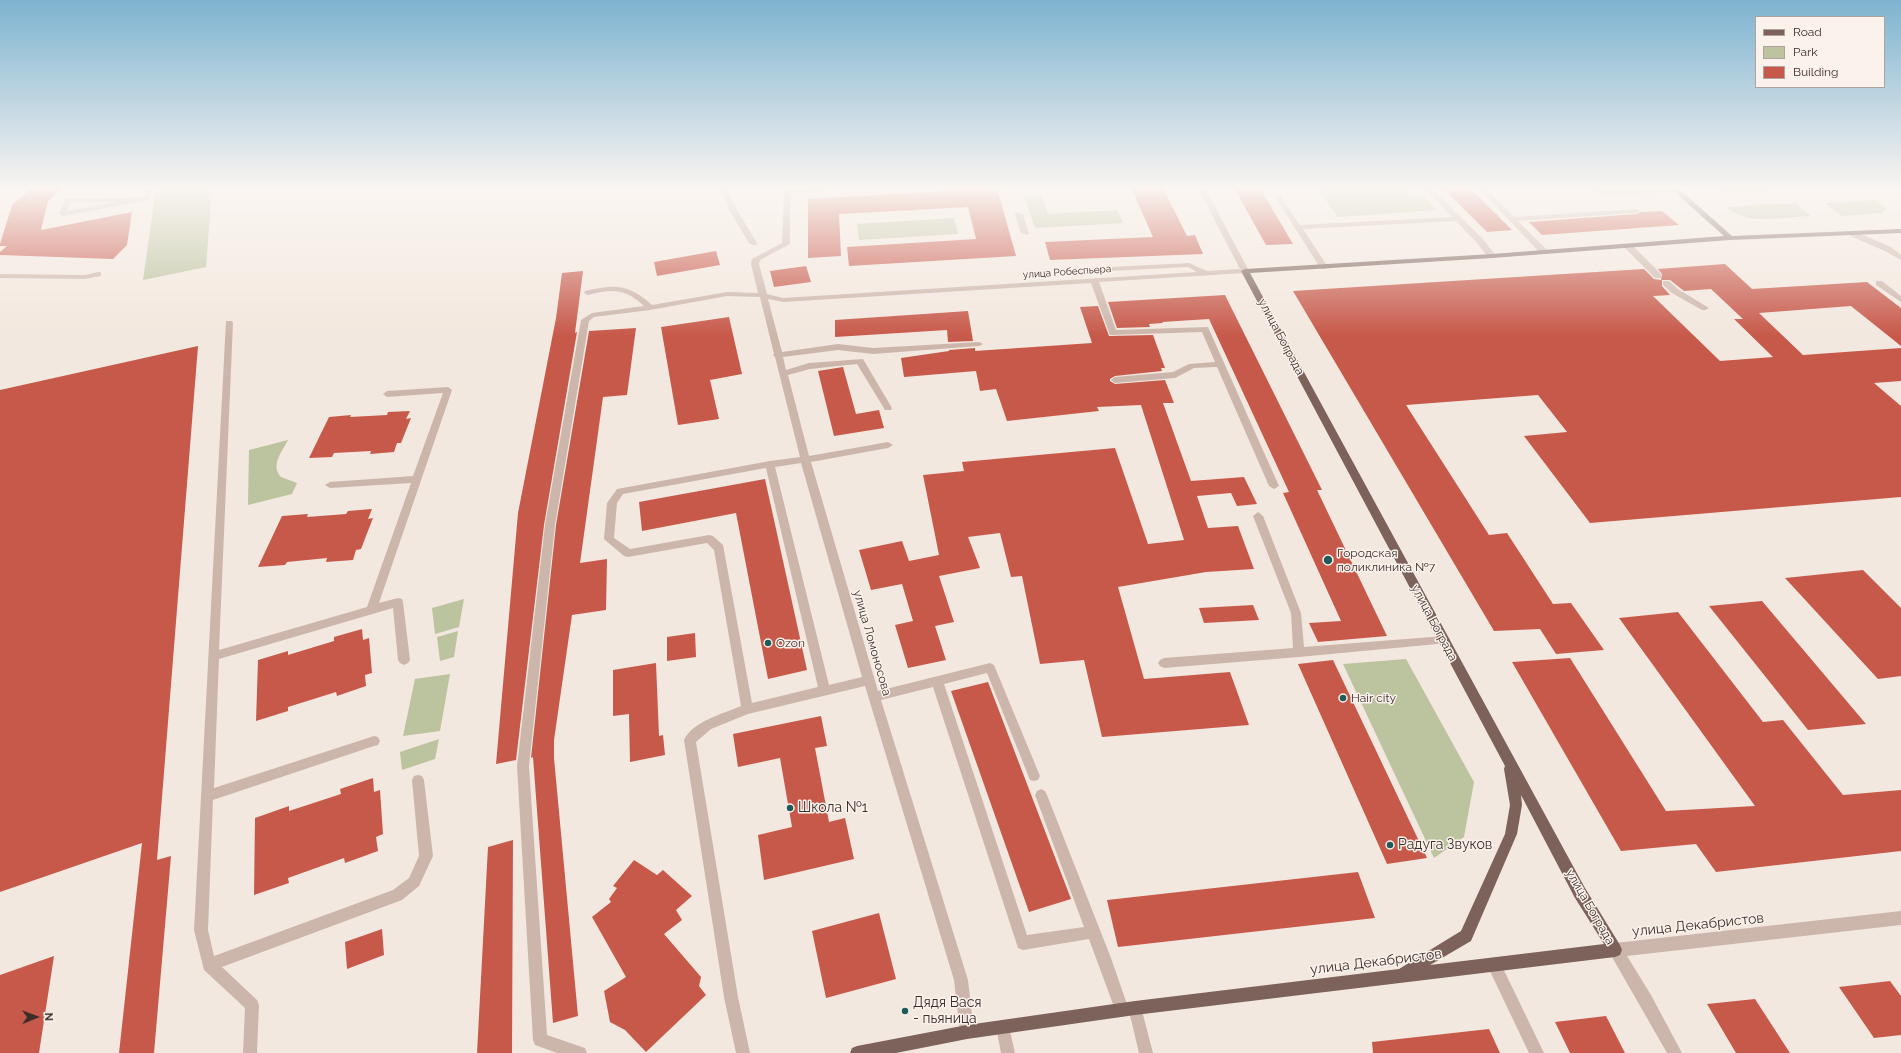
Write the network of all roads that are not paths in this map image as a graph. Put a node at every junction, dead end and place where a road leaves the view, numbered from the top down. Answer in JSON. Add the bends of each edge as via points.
{"nodes":[{"id":1,"x":749,"y":237,"type":"edge"},
{"id":2,"x":786,"y":237,"type":"edge"},
{"id":3,"x":1227,"y":237,"type":"edge"},
{"id":4,"x":1305,"y":237,"type":"edge"},
{"id":5,"x":1474,"y":237,"type":"edge"},
{"id":6,"x":1530,"y":237,"type":"edge"},
{"id":7,"x":1756,"y":237,"type":"edge"},
{"id":8,"x":1860,"y":237,"type":"edge"},
{"id":9,"x":1730,"y":238,"type":"joint"},
{"id":10,"x":753,"y":243,"type":"dead end"},
{"id":11,"x":1628,"y":246,"type":"junction"},
{"id":12,"x":1544,"y":252,"type":"junction"},
{"id":13,"x":1492,"y":256,"type":"junction"},
{"id":14,"x":1901,"y":258,"type":"edge"},
{"id":15,"x":1324,"y":267,"type":"junction"},
{"id":16,"x":1073,"y":271,"type":"dead end"},
{"id":17,"x":1245,"y":271,"type":"junction"},
{"id":18,"x":1206,"y":273,"type":"junction"},
{"id":19,"x":98,"y":274,"type":"dead end"},
{"id":20,"x":0,"y":276,"type":"edge"},
{"id":21,"x":1658,"y":276,"type":"dead end"},
{"id":22,"x":1094,"y":280,"type":"junction"},
{"id":23,"x":1666,"y":283,"type":"dead end"},
{"id":24,"x":1879,"y":283,"type":"dead end"},
{"id":25,"x":588,"y":293,"type":"dead end"},
{"id":26,"x":762,"y":294,"type":"junction"},
{"id":27,"x":1901,"y":300,"type":"edge"},
{"id":28,"x":650,"y":308,"type":"junction"},
{"id":29,"x":1705,"y":308,"type":"dead end"},
{"id":30,"x":229,"y":323,"type":"dead end"},
{"id":31,"x":979,"y":344,"type":"dead end"},
{"id":32,"x":777,"y":355,"type":"junction"},
{"id":33,"x":1220,"y":364,"type":"junction"},
{"id":34,"x":783,"y":374,"type":"junction"},
{"id":35,"x":1115,"y":380,"type":"dead end"},
{"id":36,"x":387,"y":394,"type":"dead end"},
{"id":37,"x":888,"y":408,"type":"dead end"},
{"id":38,"x":888,"y":445,"type":"dead end"},
{"id":39,"x":805,"y":459,"type":"junction"},
{"id":40,"x":770,"y":464,"type":"junction"},
{"id":41,"x":418,"y":479,"type":"junction"},
{"id":42,"x":330,"y":485,"type":"dead end"},
{"id":43,"x":1274,"y":486,"type":"dead end"},
{"id":44,"x":1258,"y":516,"type":"dead end"},
{"id":45,"x":372,"y":609,"type":"junction"},
{"id":46,"x":1444,"y":640,"type":"junction"},
{"id":47,"x":1299,"y":652,"type":"junction"},
{"id":48,"x":214,"y":656,"type":"junction"},
{"id":49,"x":404,"y":660,"type":"dead end"},
{"id":50,"x":1164,"y":663,"type":"dead end"},
{"id":51,"x":869,"y":680,"type":"junction"},
{"id":52,"x":937,"y":681,"type":"junction"},
{"id":53,"x":825,"y":691,"type":"junction"},
{"id":54,"x":874,"y":697,"type":"junction"},
{"id":55,"x":747,"y":709,"type":"junction"},
{"id":56,"x":374,"y":741,"type":"dead end"},
{"id":57,"x":1509,"y":761,"type":"junction"},
{"id":58,"x":1034,"y":776,"type":"dead end"},
{"id":59,"x":418,"y":780,"type":"dead end"},
{"id":60,"x":1041,"y":795,"type":"dead end"},
{"id":61,"x":207,"y":796,"type":"junction"},
{"id":62,"x":1901,"y":918,"type":"edge"},
{"id":63,"x":1093,"y":932,"type":"junction"},
{"id":64,"x":1615,"y":950,"type":"junction"},
{"id":65,"x":208,"y":965,"type":"junction"},
{"id":66,"x":1494,"y":965,"type":"junction"},
{"id":67,"x":1400,"y":975,"type":"junction"},
{"id":68,"x":1129,"y":1009,"type":"junction"},
{"id":69,"x":1003,"y":1027,"type":"junction"},
{"id":70,"x":967,"y":1032,"type":"junction"},
{"id":71,"x":250,"y":1053,"type":"edge"},
{"id":72,"x":580,"y":1053,"type":"edge"},
{"id":73,"x":743,"y":1053,"type":"edge"},
{"id":74,"x":857,"y":1053,"type":"edge"},
{"id":75,"x":1008,"y":1053,"type":"edge"},
{"id":76,"x":1146,"y":1053,"type":"edge"},
{"id":77,"x":1537,"y":1053,"type":"edge"},
{"id":78,"x":1675,"y":1053,"type":"edge"}],
"edges":[{"from":1,"to":10,"type":"street"},
{"from":2,"to":26,"type":"street","name":"улица Ломоносова","via":[[786,244],[756,259]]},
{"from":3,"to":17,"type":"street","name":"улица Бограда"},
{"from":4,"to":15,"type":"street"},
{"from":5,"to":13,"type":"street"},
{"from":6,"to":12,"type":"street"},
{"from":7,"to":9,"type":"main road","name":"улица Робеспьера"},
{"from":8,"to":14,"type":"street","via":[[1888,249]]},
{"from":9,"to":11,"type":"main road","name":"улица Робеспьера"},
{"from":11,"to":12,"type":"main road","name":"улица Робеспьера"},
{"from":11,"to":21,"type":"street"},
{"from":12,"to":13,"type":"main road","name":"улица Робеспьера"},
{"from":13,"to":15,"type":"main road","name":"улица Робеспьера"},
{"from":15,"to":17,"type":"main road","name":"улица Робеспьера"},
{"from":16,"to":18,"type":"street","via":[[1189,265]]},
{"from":17,"to":18,"type":"street","name":"улица Робеспьера"},
{"from":17,"to":46,"type":"main road","name":"улица Бограда"},
{"from":18,"to":22,"type":"street","name":"улица Робеспьера"},
{"from":19,"to":20,"type":"street","via":[[85,277]]},
{"from":22,"to":26,"type":"street","name":"улица Робеспьера","via":[[783,300]]},
{"from":22,"to":33,"type":"street","via":[[1113,333],[1205,329]]},
{"from":23,"to":29,"type":"street"},
{"from":24,"to":27,"type":"street"},
{"from":25,"to":28,"type":"street","via":[[619,287],[634,293]]},
{"from":26,"to":28,"type":"street","via":[[727,294]]},
{"from":26,"to":32,"type":"street","name":"улица Ломоносова"},
{"from":28,"to":72,"type":"street","via":[[592,315],[585,320],[550,525],[523,766],[540,1040]]},
{"from":30,"to":48,"type":"street"},
{"from":31,"to":32,"type":"street","via":[[873,351],[838,347]]},
{"from":32,"to":34,"type":"street","name":"улица Ломоносова"},
{"from":33,"to":35,"type":"street","via":[[1192,366],[1175,375]]},
{"from":33,"to":43,"type":"street"},
{"from":34,"to":37,"type":"street","via":[[809,366],[860,361]]},
{"from":34,"to":39,"type":"street","name":"улица Ломоносова"},
{"from":36,"to":41,"type":"street","via":[[448,390]]},
{"from":38,"to":39,"type":"street"},
{"from":39,"to":40,"type":"street"},
{"from":39,"to":51,"type":"street","name":"улица Ломоносова"},
{"from":40,"to":53,"type":"street"},
{"from":40,"to":55,"type":"street","via":[[620,491],[612,503],[609,539],[628,553],[709,539],[719,548]]},
{"from":41,"to":42,"type":"street"},
{"from":41,"to":45,"type":"street"},
{"from":44,"to":47,"type":"street","via":[[1296,613]]},
{"from":45,"to":48,"type":"street"},
{"from":45,"to":49,"type":"street","via":[[398,602]]},
{"from":46,"to":47,"type":"street"},
{"from":46,"to":57,"type":"main road","name":"улица Бограда"},
{"from":47,"to":50,"type":"street"},
{"from":48,"to":61,"type":"street"},
{"from":51,"to":53,"type":"street"},
{"from":51,"to":54,"type":"street","name":"улица Ломоносова"},
{"from":52,"to":54,"type":"street"},
{"from":52,"to":58,"type":"street","via":[[990,668]]},
{"from":52,"to":63,"type":"street","via":[[1023,943]]},
{"from":53,"to":55,"type":"street"},
{"from":54,"to":70,"type":"street","name":"улица Ломоносова","via":[[961,980]]},
{"from":55,"to":73,"type":"street","via":[[707,725],[690,740],[731,997]]},
{"from":56,"to":61,"type":"street"},
{"from":57,"to":64,"type":"main road","name":"улица Бограда","via":[[1580,892]]},
{"from":57,"to":67,"type":"main road","via":[[1516,805],[1511,834],[1466,936]]},
{"from":59,"to":65,"type":"street","via":[[426,856],[414,882],[396,895]]},
{"from":60,"to":63,"type":"street"},
{"from":61,"to":65,"type":"street","via":[[201,930]]},
{"from":62,"to":64,"type":"street","name":"улица Декабристов"},
{"from":63,"to":68,"type":"street"},
{"from":64,"to":66,"type":"main road","name":"улица Декабристов"},
{"from":64,"to":78,"type":"street","name":"улица Бограда"},
{"from":65,"to":71,"type":"street","via":[[252,1005]]},
{"from":66,"to":67,"type":"main road","name":"улица Декабристов"},
{"from":66,"to":77,"type":"street"},
{"from":67,"to":68,"type":"main road","name":"улица Декабристов"},
{"from":68,"to":69,"type":"main road","name":"улица Декабристов"},
{"from":68,"to":76,"type":"street"},
{"from":69,"to":70,"type":"main road","name":"улица Декабристов"},
{"from":69,"to":75,"type":"street"},
{"from":70,"to":74,"type":"main road","name":"улица Декабристов"}]}
